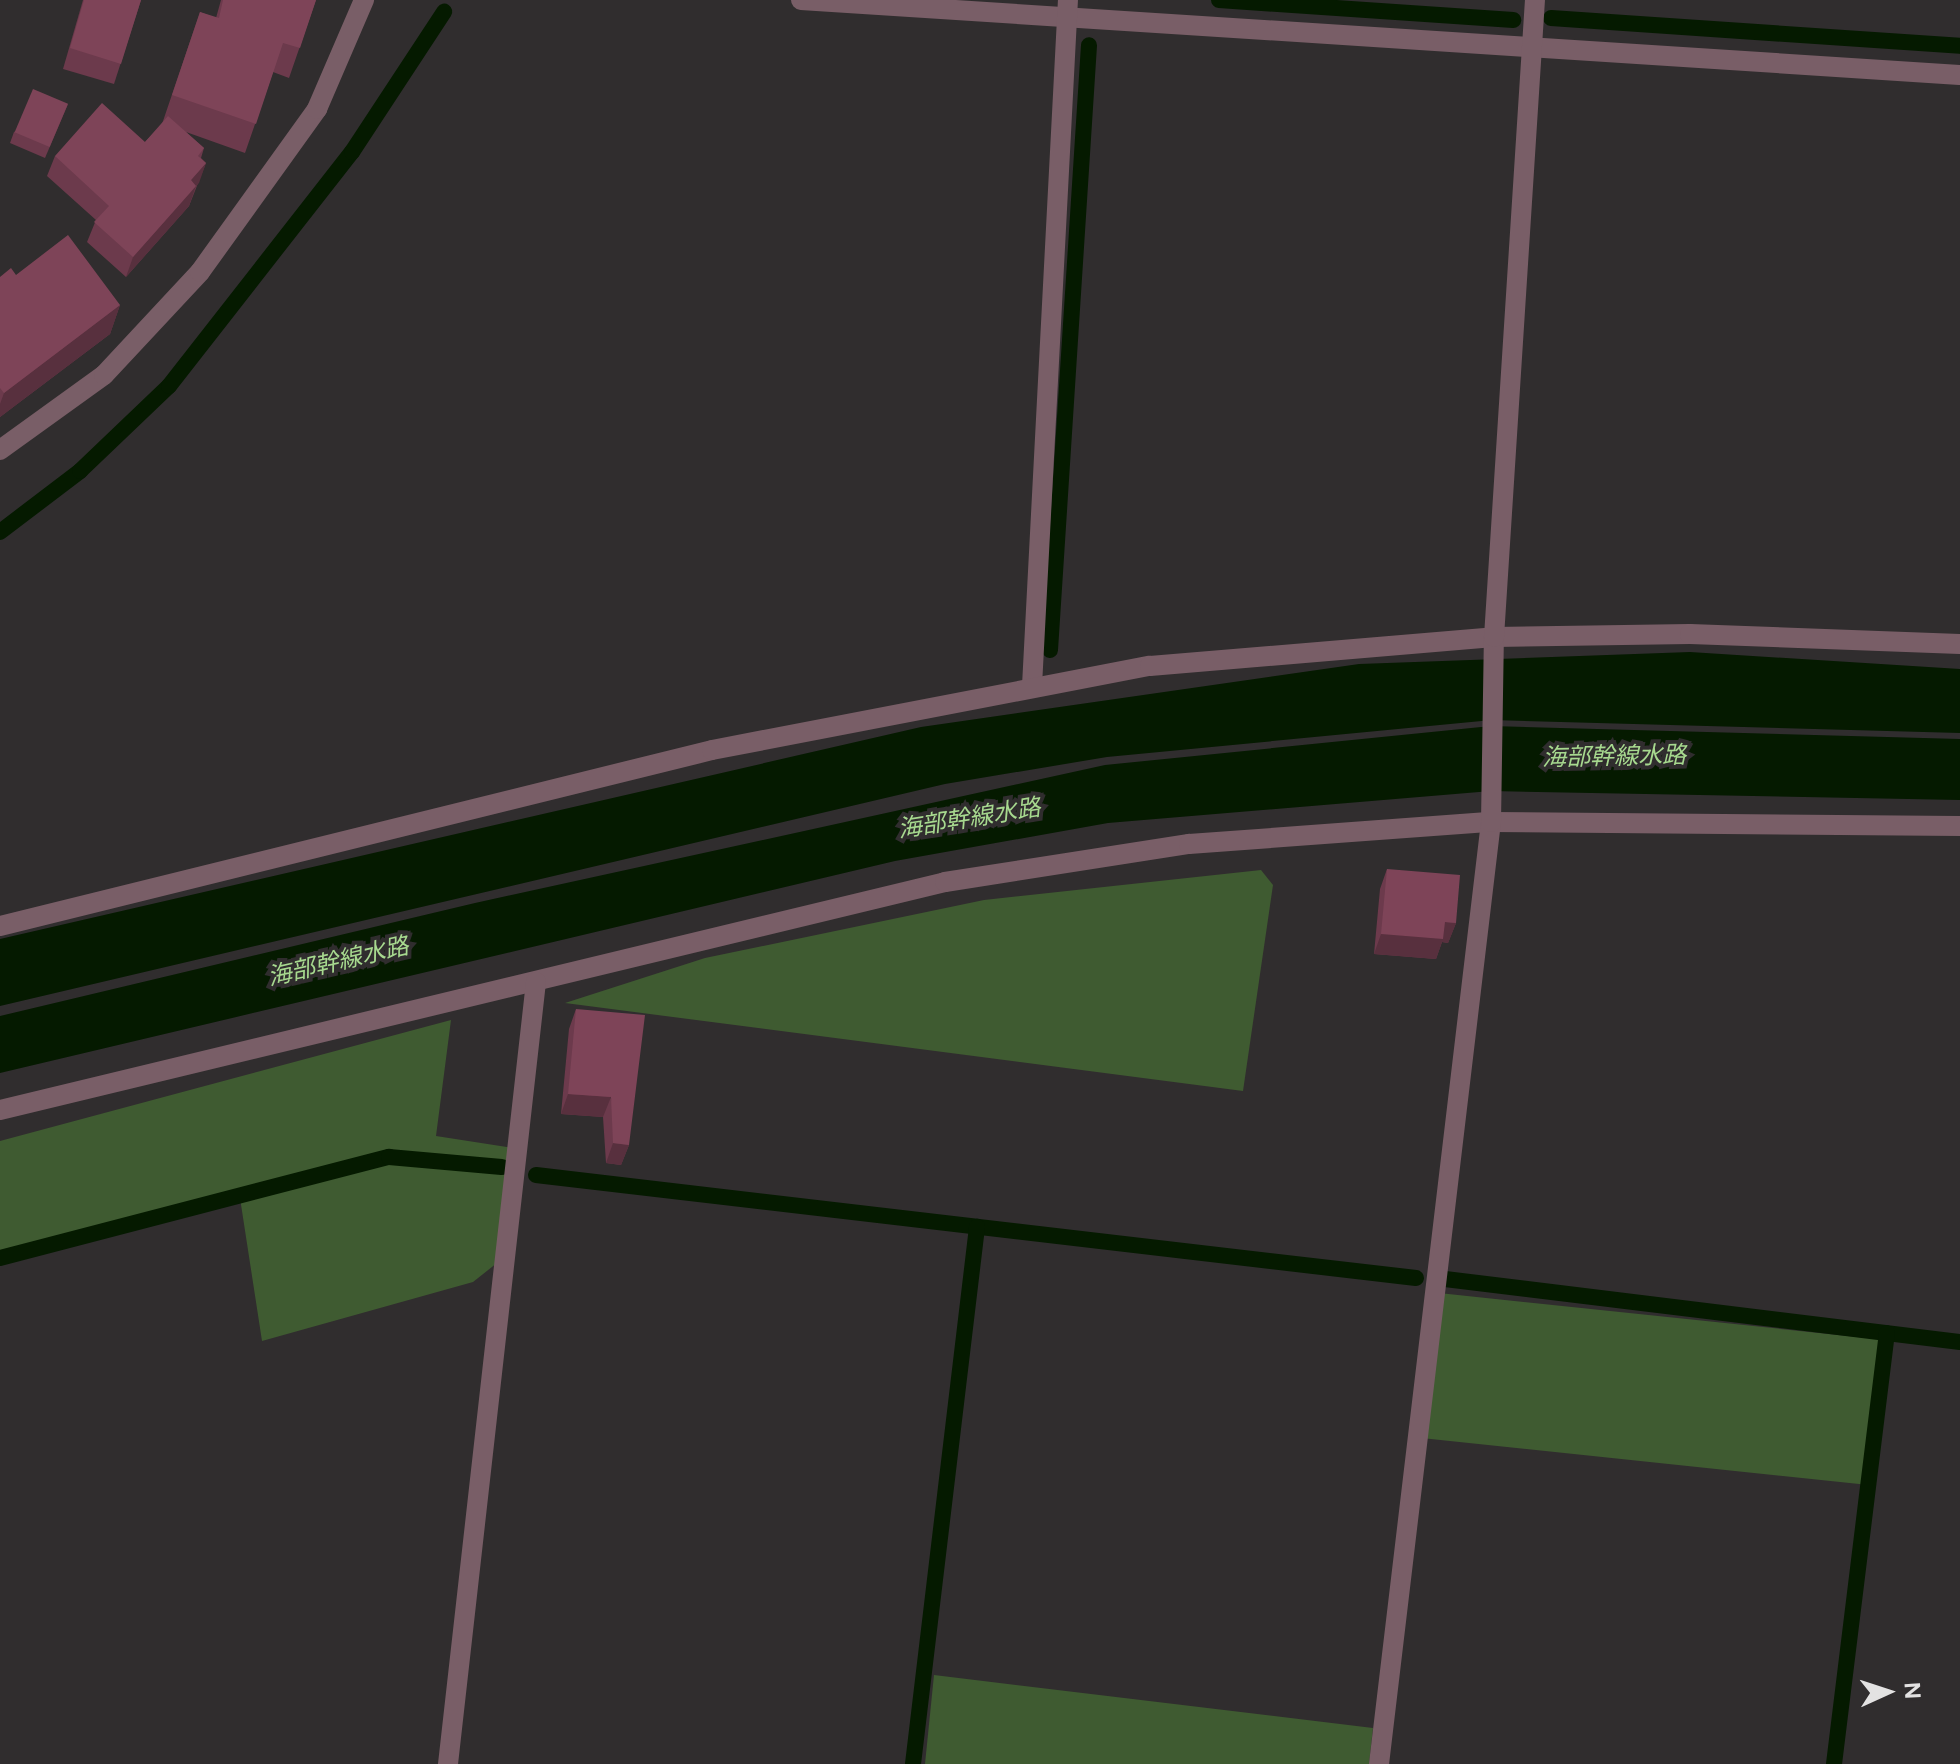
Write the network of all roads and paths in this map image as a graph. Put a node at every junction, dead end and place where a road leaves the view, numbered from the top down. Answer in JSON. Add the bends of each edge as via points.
{"nodes":[{"id":1,"x":364,"y":0,"type":"edge"},
{"id":2,"x":801,"y":0,"type":"edge"},
{"id":3,"x":1535,"y":0,"type":"edge"},
{"id":4,"x":1068,"y":9,"type":"edge"},
{"id":5,"x":1531,"y":50,"type":"junction"},
{"id":6,"x":1960,"y":75,"type":"edge"},
{"id":7,"x":0,"y":450,"type":"edge"},
{"id":8,"x":1494,"y":637,"type":"junction"},
{"id":9,"x":1960,"y":644,"type":"edge"},
{"id":10,"x":1032,"y":686,"type":"junction"},
{"id":11,"x":1491,"y":822,"type":"junction"},
{"id":12,"x":1960,"y":826,"type":"edge"},
{"id":13,"x":0,"y":926,"type":"edge"},
{"id":14,"x":536,"y":982,"type":"junction"},
{"id":15,"x":0,"y":1110,"type":"edge"},
{"id":16,"x":448,"y":1764,"type":"edge"},
{"id":17,"x":1379,"y":1764,"type":"edge"}],
"edges":[{"from":1,"to":7,"type":"street","via":[[317,109],[200,272],[104,375]]},
{"from":2,"to":4,"type":"street"},
{"from":3,"to":5,"type":"street"},
{"from":4,"to":5,"type":"street"},
{"from":4,"to":10,"type":"street"},
{"from":5,"to":6,"type":"street"},
{"from":5,"to":8,"type":"street"},
{"from":8,"to":9,"type":"street","via":[[1705,634]]},
{"from":8,"to":10,"type":"street","via":[[1150,666]]},
{"from":8,"to":11,"type":"street"},
{"from":10,"to":13,"type":"street","via":[[712,750]]},
{"from":11,"to":12,"type":"street"},
{"from":11,"to":14,"type":"street","via":[[1189,844],[945,882]]},
{"from":11,"to":17,"type":"street"},
{"from":14,"to":15,"type":"street"},
{"from":14,"to":16,"type":"street"}]}
